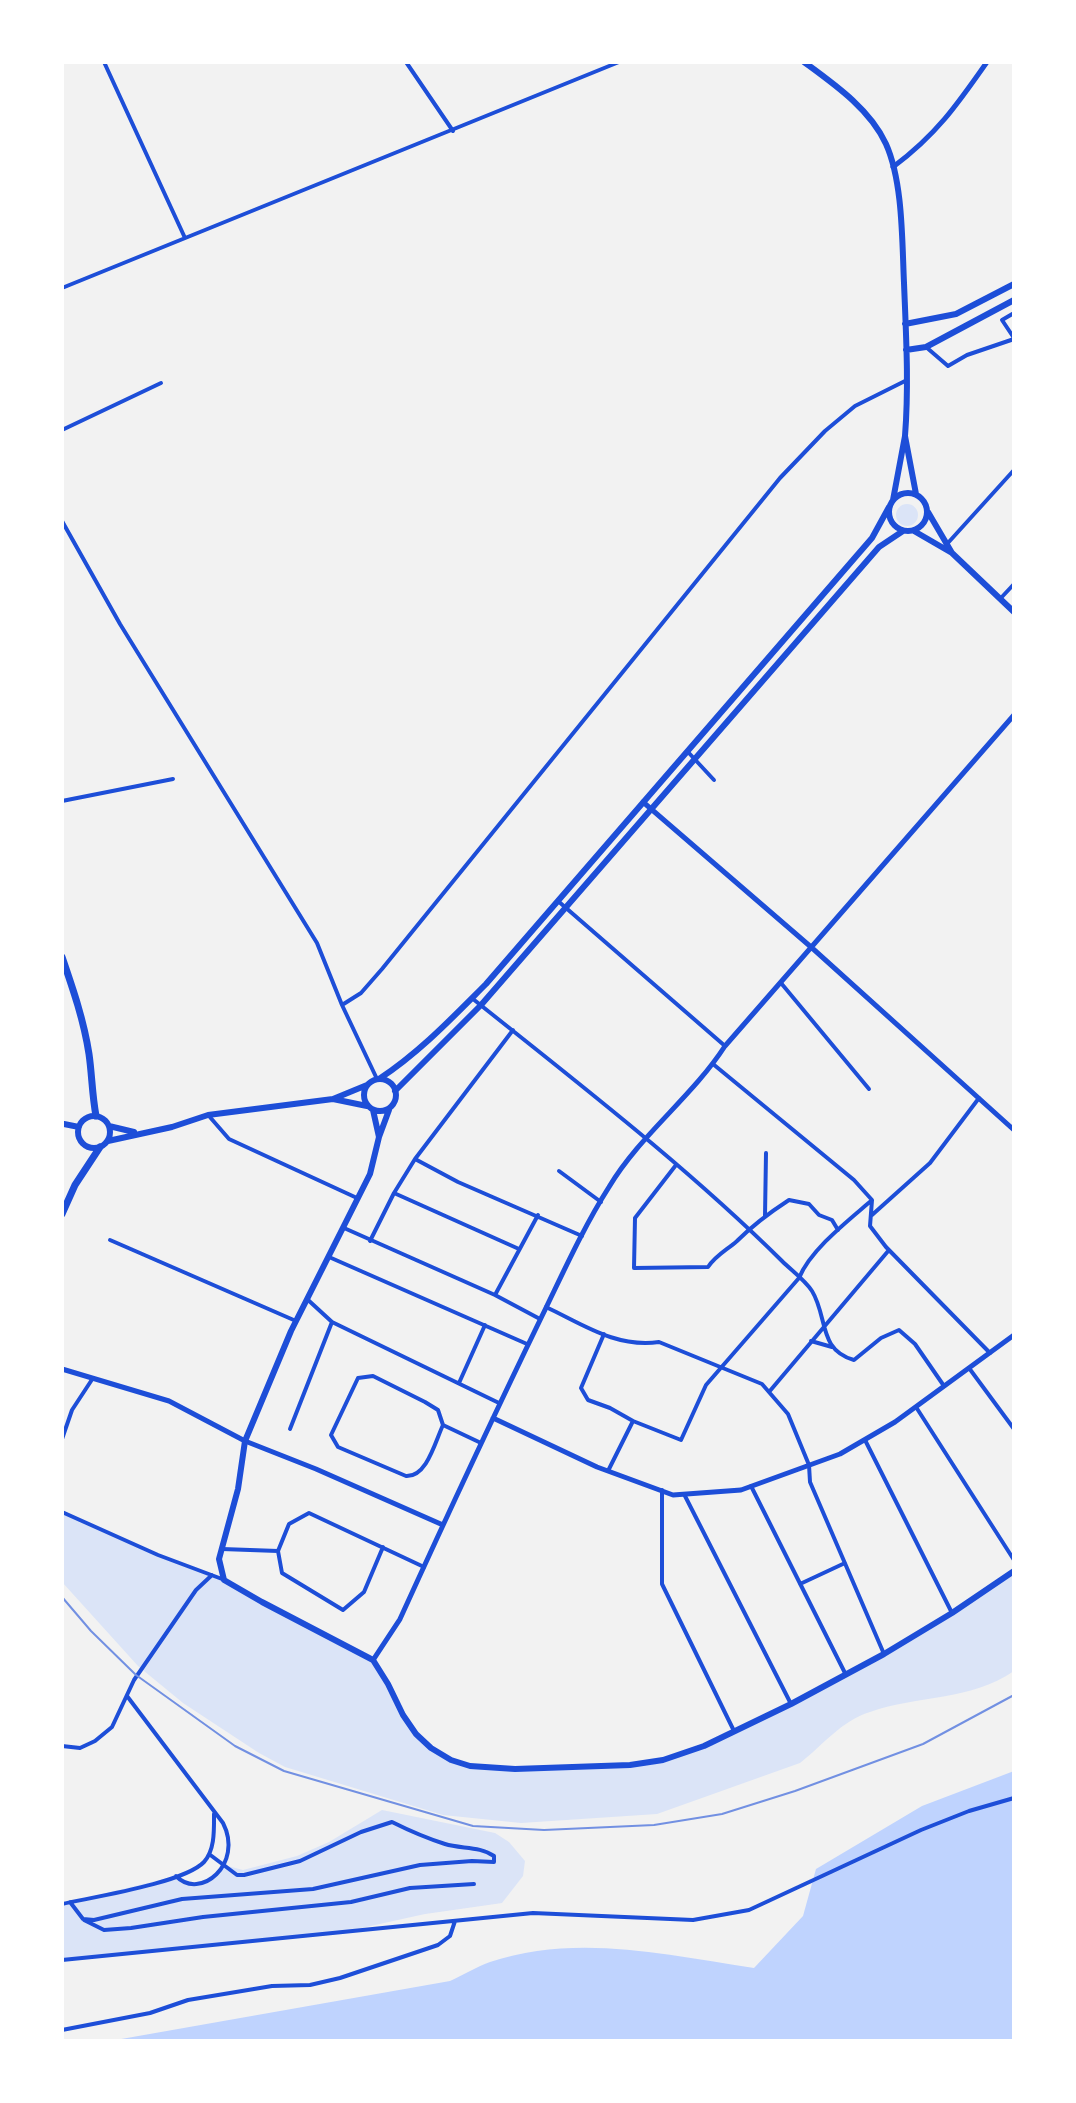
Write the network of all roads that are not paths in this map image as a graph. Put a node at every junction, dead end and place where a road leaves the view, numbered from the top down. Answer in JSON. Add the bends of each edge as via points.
{"nodes":[{"id":1,"x":104,"y":62,"type":"edge"},
{"id":2,"x":406,"y":62,"type":"edge"},
{"id":3,"x":619,"y":62,"type":"edge"},
{"id":4,"x":804,"y":62,"type":"edge"},
{"id":5,"x":987,"y":62,"type":"edge"},
{"id":6,"x":453,"y":131,"type":"junction"},
{"id":7,"x":893,"y":167,"type":"junction"},
{"id":8,"x":185,"y":238,"type":"junction"},
{"id":9,"x":1014,"y":284,"type":"edge"},
{"id":10,"x":62,"y":288,"type":"edge"},
{"id":11,"x":1014,"y":300,"type":"edge"},
{"id":12,"x":1014,"y":313,"type":"edge"},
{"id":13,"x":905,"y":324,"type":"junction"},
{"id":14,"x":1014,"y":338,"type":"edge"},
{"id":15,"x":926,"y":347,"type":"junction"},
{"id":16,"x":906,"y":350,"type":"junction"},
{"id":17,"x":907,"y":380,"type":"junction"},
{"id":18,"x":161,"y":383,"type":"dead end"},
{"id":19,"x":62,"y":430,"type":"edge"},
{"id":20,"x":905,"y":436,"type":"junction"},
{"id":21,"x":1014,"y":470,"type":"edge"},
{"id":22,"x":916,"y":494,"type":"junction"},
{"id":23,"x":891,"y":503,"type":"junction"},
{"id":24,"x":927,"y":511,"type":"junction"},
{"id":25,"x":62,"y":521,"type":"edge"},
{"id":26,"x":903,"y":531,"type":"junction"},
{"id":27,"x":914,"y":531,"type":"junction"},
{"id":28,"x":947,"y":544,"type":"junction"},
{"id":29,"x":952,"y":553,"type":"junction"},
{"id":30,"x":1014,"y":584,"type":"edge"},
{"id":31,"x":1000,"y":599,"type":"junction"},
{"id":32,"x":1014,"y":612,"type":"edge"},
{"id":33,"x":1014,"y":715,"type":"edge"},
{"id":34,"x":687,"y":750,"type":"junction"},
{"id":35,"x":694,"y":757,"type":"junction"},
{"id":36,"x":173,"y":779,"type":"dead end"},
{"id":37,"x":714,"y":780,"type":"dead end"},
{"id":38,"x":62,"y":801,"type":"edge"},
{"id":39,"x":643,"y":802,"type":"junction"},
{"id":40,"x":651,"y":809,"type":"junction"},
{"id":41,"x":558,"y":901,"type":"junction"},
{"id":42,"x":566,"y":908,"type":"junction"},
{"id":43,"x":811,"y":947,"type":"junction"},
{"id":44,"x":62,"y":957,"type":"edge"},
{"id":45,"x":781,"y":982,"type":"junction"},
{"id":46,"x":472,"y":998,"type":"junction"},
{"id":47,"x":342,"y":1005,"type":"junction"},
{"id":48,"x":481,"y":1005,"type":"junction"},
{"id":49,"x":513,"y":1030,"type":"junction"},
{"id":50,"x":725,"y":1046,"type":"junction"},
{"id":51,"x":713,"y":1064,"type":"junction"},
{"id":52,"x":378,"y":1079,"type":"junction"},
{"id":53,"x":367,"y":1085,"type":"junction"},
{"id":54,"x":869,"y":1089,"type":"dead end"},
{"id":55,"x":395,"y":1091,"type":"junction"},
{"id":56,"x":979,"y":1098,"type":"junction"},
{"id":57,"x":333,"y":1099,"type":"junction"},
{"id":58,"x":371,"y":1108,"type":"junction"},
{"id":59,"x":390,"y":1108,"type":"junction"},
{"id":60,"x":208,"y":1115,"type":"junction"},
{"id":61,"x":96,"y":1116,"type":"junction"},
{"id":62,"x":64,"y":1124,"type":"edge"},
{"id":63,"x":109,"y":1126,"type":"junction"},
{"id":64,"x":79,"y":1127,"type":"junction"},
{"id":65,"x":1014,"y":1130,"type":"edge"},
{"id":66,"x":137,"y":1133,"type":"junction"},
{"id":67,"x":379,"y":1137,"type":"junction"},
{"id":68,"x":647,"y":1139,"type":"junction"},
{"id":69,"x":108,"y":1141,"type":"junction"},
{"id":70,"x":100,"y":1147,"type":"junction"},
{"id":71,"x":766,"y":1153,"type":"dead end"},
{"id":72,"x":415,"y":1159,"type":"junction"},
{"id":73,"x":676,"y":1165,"type":"junction"},
{"id":74,"x":559,"y":1171,"type":"dead end"},
{"id":75,"x":394,"y":1193,"type":"junction"},
{"id":76,"x":358,"y":1198,"type":"junction"},
{"id":77,"x":872,"y":1200,"type":"junction"},
{"id":78,"x":601,"y":1202,"type":"junction"},
{"id":79,"x":62,"y":1214,"type":"edge"},
{"id":80,"x":538,"y":1215,"type":"junction"},
{"id":81,"x":872,"y":1215,"type":"junction"},
{"id":82,"x":765,"y":1216,"type":"junction"},
{"id":83,"x":344,"y":1228,"type":"junction"},
{"id":84,"x":747,"y":1229,"type":"junction"},
{"id":85,"x":838,"y":1230,"type":"junction"},
{"id":86,"x":582,"y":1236,"type":"junction"},
{"id":87,"x":110,"y":1240,"type":"dead end"},
{"id":88,"x":370,"y":1241,"type":"junction"},
{"id":89,"x":519,"y":1249,"type":"junction"},
{"id":90,"x":889,"y":1250,"type":"junction"},
{"id":91,"x":329,"y":1257,"type":"junction"},
{"id":92,"x":799,"y":1278,"type":"junction"},
{"id":93,"x":495,"y":1295,"type":"junction"},
{"id":94,"x":307,"y":1299,"type":"junction"},
{"id":95,"x":546,"y":1307,"type":"junction"},
{"id":96,"x":540,"y":1319,"type":"junction"},
{"id":97,"x":296,"y":1321,"type":"junction"},
{"id":98,"x":332,"y":1322,"type":"junction"},
{"id":99,"x":485,"y":1325,"type":"junction"},
{"id":100,"x":824,"y":1327,"type":"junction"},
{"id":101,"x":604,"y":1334,"type":"junction"},
{"id":102,"x":1014,"y":1335,"type":"edge"},
{"id":103,"x":811,"y":1341,"type":"junction"},
{"id":104,"x":527,"y":1344,"type":"junction"},
{"id":105,"x":832,"y":1347,"type":"junction"},
{"id":106,"x":990,"y":1353,"type":"junction"},
{"id":107,"x":722,"y":1365,"type":"junction"},
{"id":108,"x":969,"y":1368,"type":"junction"},
{"id":109,"x":62,"y":1369,"type":"edge"},
{"id":110,"x":93,"y":1378,"type":"junction"},
{"id":111,"x":459,"y":1383,"type":"junction"},
{"id":112,"x":944,"y":1386,"type":"junction"},
{"id":113,"x":769,"y":1392,"type":"junction"},
{"id":114,"x":499,"y":1403,"type":"junction"},
{"id":115,"x":916,"y":1406,"type":"junction"},
{"id":116,"x":493,"y":1418,"type":"junction"},
{"id":117,"x":633,"y":1421,"type":"junction"},
{"id":118,"x":443,"y":1425,"type":"junction"},
{"id":119,"x":290,"y":1429,"type":"dead end"},
{"id":120,"x":1014,"y":1429,"type":"edge"},
{"id":121,"x":62,"y":1439,"type":"edge"},
{"id":122,"x":865,"y":1439,"type":"junction"},
{"id":123,"x":245,"y":1441,"type":"junction"},
{"id":124,"x":481,"y":1443,"type":"junction"},
{"id":125,"x":809,"y":1465,"type":"junction"},
{"id":126,"x":608,"y":1471,"type":"junction"},
{"id":127,"x":751,"y":1486,"type":"junction"},
{"id":128,"x":662,"y":1490,"type":"junction"},
{"id":129,"x":684,"y":1494,"type":"junction"},
{"id":130,"x":62,"y":1512,"type":"edge"},
{"id":131,"x":443,"y":1525,"type":"junction"},
{"id":132,"x":383,"y":1547,"type":"junction"},
{"id":133,"x":222,"y":1549,"type":"junction"},
{"id":134,"x":278,"y":1551,"type":"junction"},
{"id":135,"x":1014,"y":1560,"type":"edge"},
{"id":136,"x":845,"y":1563,"type":"junction"},
{"id":137,"x":424,"y":1567,"type":"junction"},
{"id":138,"x":1014,"y":1571,"type":"edge"},
{"id":139,"x":212,"y":1575,"type":"junction"},
{"id":140,"x":224,"y":1580,"type":"junction"},
{"id":141,"x":800,"y":1584,"type":"junction"},
{"id":142,"x":952,"y":1613,"type":"junction"},
{"id":143,"x":884,"y":1654,"type":"junction"},
{"id":144,"x":373,"y":1660,"type":"junction"},
{"id":145,"x":846,"y":1675,"type":"junction"},
{"id":146,"x":127,"y":1696,"type":"junction"},
{"id":147,"x":791,"y":1704,"type":"junction"},
{"id":148,"x":734,"y":1731,"type":"junction"},
{"id":149,"x":62,"y":1746,"type":"edge"},
{"id":150,"x":1014,"y":1798,"type":"edge"},
{"id":151,"x":214,"y":1814,"type":"junction"},
{"id":152,"x":209,"y":1854,"type":"junction"},
{"id":153,"x":224,"y":1865,"type":"junction"},
{"id":154,"x":176,"y":1876,"type":"junction"},
{"id":155,"x":474,"y":1884,"type":"dead end"},
{"id":156,"x":70,"y":1902,"type":"junction"},
{"id":157,"x":62,"y":1904,"type":"edge"},
{"id":158,"x":83,"y":1919,"type":"junction"},
{"id":159,"x":455,"y":1921,"type":"junction"},
{"id":160,"x":62,"y":1960,"type":"edge"},
{"id":161,"x":62,"y":2030,"type":"edge"}],
"edges":[{"from":1,"to":8,"type":"street"},
{"from":2,"to":6,"type":"street"},
{"from":3,"to":6,"type":"street"},
{"from":4,"to":7,"type":"main road","via":[[866,113]]},
{"from":5,"to":7,"type":"street","via":[[937,130]]},
{"from":6,"to":8,"type":"street"},
{"from":7,"to":13,"type":"main road"},
{"from":8,"to":10,"type":"street"},
{"from":9,"to":13,"type":"main road","via":[[956,314]]},
{"from":11,"to":15,"type":"main road"},
{"from":12,"to":14,"type":"street","via":[[1002,320]]},
{"from":13,"to":16,"type":"main road"},
{"from":14,"to":15,"type":"street","via":[[948,366]]},
{"from":15,"to":16,"type":"main road"},
{"from":16,"to":17,"type":"main road"},
{"from":17,"to":20,"type":"main road"},
{"from":17,"to":47,"type":"street","via":[[855,406],[780,478],[382,969]]},
{"from":18,"to":19,"type":"street"},
{"from":20,"to":22,"type":"main road"},
{"from":20,"to":23,"type":"main road"},
{"from":21,"to":28,"type":"street"},
{"from":22,"to":23,"type":"main road","via":[[905,493]]},
{"from":22,"to":24,"type":"main road"},
{"from":23,"to":26,"type":"main road","via":[[891,522]]},
{"from":23,"to":34,"type":"main road","via":[[872,538]]},
{"from":24,"to":27,"type":"main road","via":[[924,523]]},
{"from":24,"to":28,"type":"main road"},
{"from":25,"to":47,"type":"street","via":[[317,943]]},
{"from":26,"to":27,"type":"main road"},
{"from":26,"to":35,"type":"main road","via":[[879,547]]},
{"from":27,"to":29,"type":"main road"},
{"from":28,"to":29,"type":"main road"},
{"from":29,"to":31,"type":"main road"},
{"from":30,"to":31,"type":"street"},
{"from":31,"to":32,"type":"main road"},
{"from":33,"to":43,"type":"street"},
{"from":34,"to":35,"type":"street"},
{"from":34,"to":39,"type":"main road"},
{"from":35,"to":37,"type":"street"},
{"from":35,"to":40,"type":"main road"},
{"from":36,"to":38,"type":"street"},
{"from":39,"to":40,"type":"street"},
{"from":39,"to":41,"type":"main road"},
{"from":40,"to":42,"type":"main road"},
{"from":40,"to":43,"type":"street"},
{"from":41,"to":42,"type":"street"},
{"from":41,"to":46,"type":"main road"},
{"from":42,"to":48,"type":"main road"},
{"from":42,"to":50,"type":"street"},
{"from":43,"to":45,"type":"street"},
{"from":43,"to":56,"type":"street"},
{"from":44,"to":61,"type":"highway","via":[[81,1016]]},
{"from":45,"to":50,"type":"street"},
{"from":45,"to":54,"type":"street"},
{"from":46,"to":48,"type":"street"},
{"from":46,"to":52,"type":"main road","via":[[407,1061]]},
{"from":47,"to":52,"type":"street"},
{"from":48,"to":49,"type":"street"},
{"from":48,"to":55,"type":"main road"},
{"from":49,"to":68,"type":"street"},
{"from":49,"to":72,"type":"street"},
{"from":50,"to":51,"type":"street"},
{"from":51,"to":68,"type":"street"},
{"from":51,"to":77,"type":"street"},
{"from":52,"to":53,"type":"main road"},
{"from":52,"to":55,"type":"main road"},
{"from":53,"to":57,"type":"main road"},
{"from":53,"to":58,"type":"main road","via":[[363,1097]]},
{"from":55,"to":59,"type":"main road"},
{"from":56,"to":65,"type":"street"},
{"from":56,"to":81,"type":"street","via":[[930,1163]]},
{"from":57,"to":58,"type":"main road"},
{"from":57,"to":60,"type":"main road"},
{"from":58,"to":59,"type":"main road"},
{"from":58,"to":67,"type":"main road"},
{"from":59,"to":67,"type":"main road"},
{"from":60,"to":66,"type":"main road"},
{"from":60,"to":76,"type":"street","via":[[229,1139]]},
{"from":61,"to":63,"type":"main road"},
{"from":61,"to":64,"type":"main road"},
{"from":62,"to":64,"type":"main road"},
{"from":63,"to":66,"type":"main road"},
{"from":63,"to":69,"type":"main road"},
{"from":64,"to":70,"type":"main road","via":[[82,1142]]},
{"from":66,"to":69,"type":"main road"},
{"from":67,"to":76,"type":"main road"},
{"from":68,"to":73,"type":"street"},
{"from":68,"to":78,"type":"street"},
{"from":69,"to":70,"type":"main road"},
{"from":70,"to":79,"type":"highway"},
{"from":71,"to":82,"type":"street"},
{"from":72,"to":75,"type":"street"},
{"from":72,"to":80,"type":"street"},
{"from":73,"to":84,"type":"street"},
{"from":73,"to":84,"type":"street","via":[[635,1218],[634,1268],[708,1267]]},
{"from":74,"to":78,"type":"street"},
{"from":75,"to":88,"type":"street"},
{"from":75,"to":89,"type":"street"},
{"from":76,"to":83,"type":"main road"},
{"from":77,"to":81,"type":"street"},
{"from":77,"to":85,"type":"street"},
{"from":78,"to":86,"type":"street"},
{"from":80,"to":86,"type":"street"},
{"from":80,"to":89,"type":"street"},
{"from":81,"to":90,"type":"street","via":[[870,1226]]},
{"from":82,"to":84,"type":"street"},
{"from":82,"to":85,"type":"street","via":[[789,1200],[809,1204]]},
{"from":83,"to":88,"type":"street"},
{"from":83,"to":91,"type":"main road"},
{"from":84,"to":92,"type":"street"},
{"from":85,"to":92,"type":"street"},
{"from":86,"to":95,"type":"street"},
{"from":87,"to":97,"type":"street"},
{"from":88,"to":93,"type":"street"},
{"from":89,"to":93,"type":"street"},
{"from":90,"to":100,"type":"street"},
{"from":90,"to":106,"type":"street"},
{"from":91,"to":94,"type":"main road"},
{"from":91,"to":99,"type":"street"},
{"from":92,"to":100,"type":"street","via":[[812,1291]]},
{"from":92,"to":107,"type":"street"},
{"from":93,"to":96,"type":"street"},
{"from":94,"to":97,"type":"main road"},
{"from":94,"to":98,"type":"street"},
{"from":95,"to":96,"type":"street"},
{"from":95,"to":101,"type":"street"},
{"from":96,"to":104,"type":"street"},
{"from":97,"to":123,"type":"main road"},
{"from":98,"to":111,"type":"street"},
{"from":98,"to":119,"type":"street"},
{"from":99,"to":104,"type":"street"},
{"from":99,"to":111,"type":"street"},
{"from":100,"to":103,"type":"street"},
{"from":100,"to":105,"type":"street"},
{"from":101,"to":107,"type":"street","via":[[620,1342],[659,1342]]},
{"from":101,"to":117,"type":"street","via":[[581,1388],[588,1400]]},
{"from":102,"to":106,"type":"street"},
{"from":103,"to":105,"type":"street"},
{"from":103,"to":113,"type":"street"},
{"from":104,"to":114,"type":"street"},
{"from":105,"to":112,"type":"street","via":[[854,1360],[899,1330]]},
{"from":106,"to":108,"type":"street"},
{"from":107,"to":113,"type":"street"},
{"from":107,"to":117,"type":"street","via":[[706,1385],[681,1440]]},
{"from":108,"to":112,"type":"street"},
{"from":108,"to":120,"type":"street"},
{"from":109,"to":110,"type":"street"},
{"from":110,"to":121,"type":"street","via":[[72,1410]]},
{"from":110,"to":123,"type":"street","via":[[169,1401]]},
{"from":111,"to":114,"type":"street"},
{"from":112,"to":115,"type":"street"},
{"from":113,"to":125,"type":"street","via":[[788,1414]]},
{"from":114,"to":116,"type":"street"},
{"from":115,"to":122,"type":"street"},
{"from":115,"to":135,"type":"street"},
{"from":116,"to":124,"type":"street"},
{"from":116,"to":126,"type":"street"},
{"from":117,"to":126,"type":"street"},
{"from":118,"to":118,"type":"street","via":[[421,1472],[414,1476],[338,1447],[331,1435],[358,1378],[373,1376],[438,1410]]},
{"from":118,"to":124,"type":"street"},
{"from":122,"to":125,"type":"street"},
{"from":122,"to":142,"type":"street"},
{"from":123,"to":131,"type":"street"},
{"from":123,"to":133,"type":"main road"},
{"from":124,"to":131,"type":"street"},
{"from":125,"to":127,"type":"street"},
{"from":125,"to":136,"type":"street","via":[[810,1482]]},
{"from":126,"to":128,"type":"street"},
{"from":127,"to":129,"type":"street"},
{"from":127,"to":141,"type":"street"},
{"from":128,"to":129,"type":"street"},
{"from":128,"to":148,"type":"street","via":[[662,1584]]},
{"from":129,"to":147,"type":"street"},
{"from":130,"to":139,"type":"street"},
{"from":131,"to":137,"type":"street"},
{"from":132,"to":134,"type":"street","via":[[309,1513],[289,1524]]},
{"from":132,"to":134,"type":"street","via":[[364,1592],[343,1610],[282,1573]]},
{"from":132,"to":137,"type":"street"},
{"from":133,"to":134,"type":"street"},
{"from":133,"to":140,"type":"main road"},
{"from":136,"to":141,"type":"street"},
{"from":136,"to":143,"type":"street"},
{"from":137,"to":144,"type":"street"},
{"from":138,"to":142,"type":"main road"},
{"from":139,"to":140,"type":"street"},
{"from":139,"to":146,"type":"street","via":[[196,1590]]},
{"from":140,"to":144,"type":"main road"},
{"from":141,"to":145,"type":"street"},
{"from":142,"to":143,"type":"main road"},
{"from":143,"to":145,"type":"main road"},
{"from":144,"to":148,"type":"main road","via":[[416,1734],[441,1754],[470,1766],[630,1765],[682,1755]]},
{"from":145,"to":147,"type":"main road"},
{"from":146,"to":149,"type":"street","via":[[112,1727],[95,1741],[80,1748]]},
{"from":146,"to":151,"type":"street"},
{"from":147,"to":148,"type":"main road"},
{"from":150,"to":159,"type":"street","via":[[921,1830],[749,1910],[693,1920],[533,1913]]},
{"from":151,"to":152,"type":"street"},
{"from":151,"to":153,"type":"street","via":[[229,1835]]},
{"from":152,"to":153,"type":"street"},
{"from":152,"to":154,"type":"street","via":[[192,1871]]},
{"from":153,"to":154,"type":"street","via":[[205,1881],[191,1884]]},
{"from":153,"to":158,"type":"street","via":[[237,1875],[272,1869],[392,1822],[420,1836],[494,1856],[494,1862],[420,1865],[327,1887],[182,1899]]},
{"from":154,"to":156,"type":"street"},
{"from":155,"to":158,"type":"street","via":[[410,1888],[351,1902],[131,1928],[104,1930]]},
{"from":156,"to":157,"type":"street"},
{"from":156,"to":158,"type":"street"},
{"from":159,"to":160,"type":"street"},
{"from":159,"to":161,"type":"street","via":[[450,1936],[438,1945],[340,1978],[188,2000]]}]}
